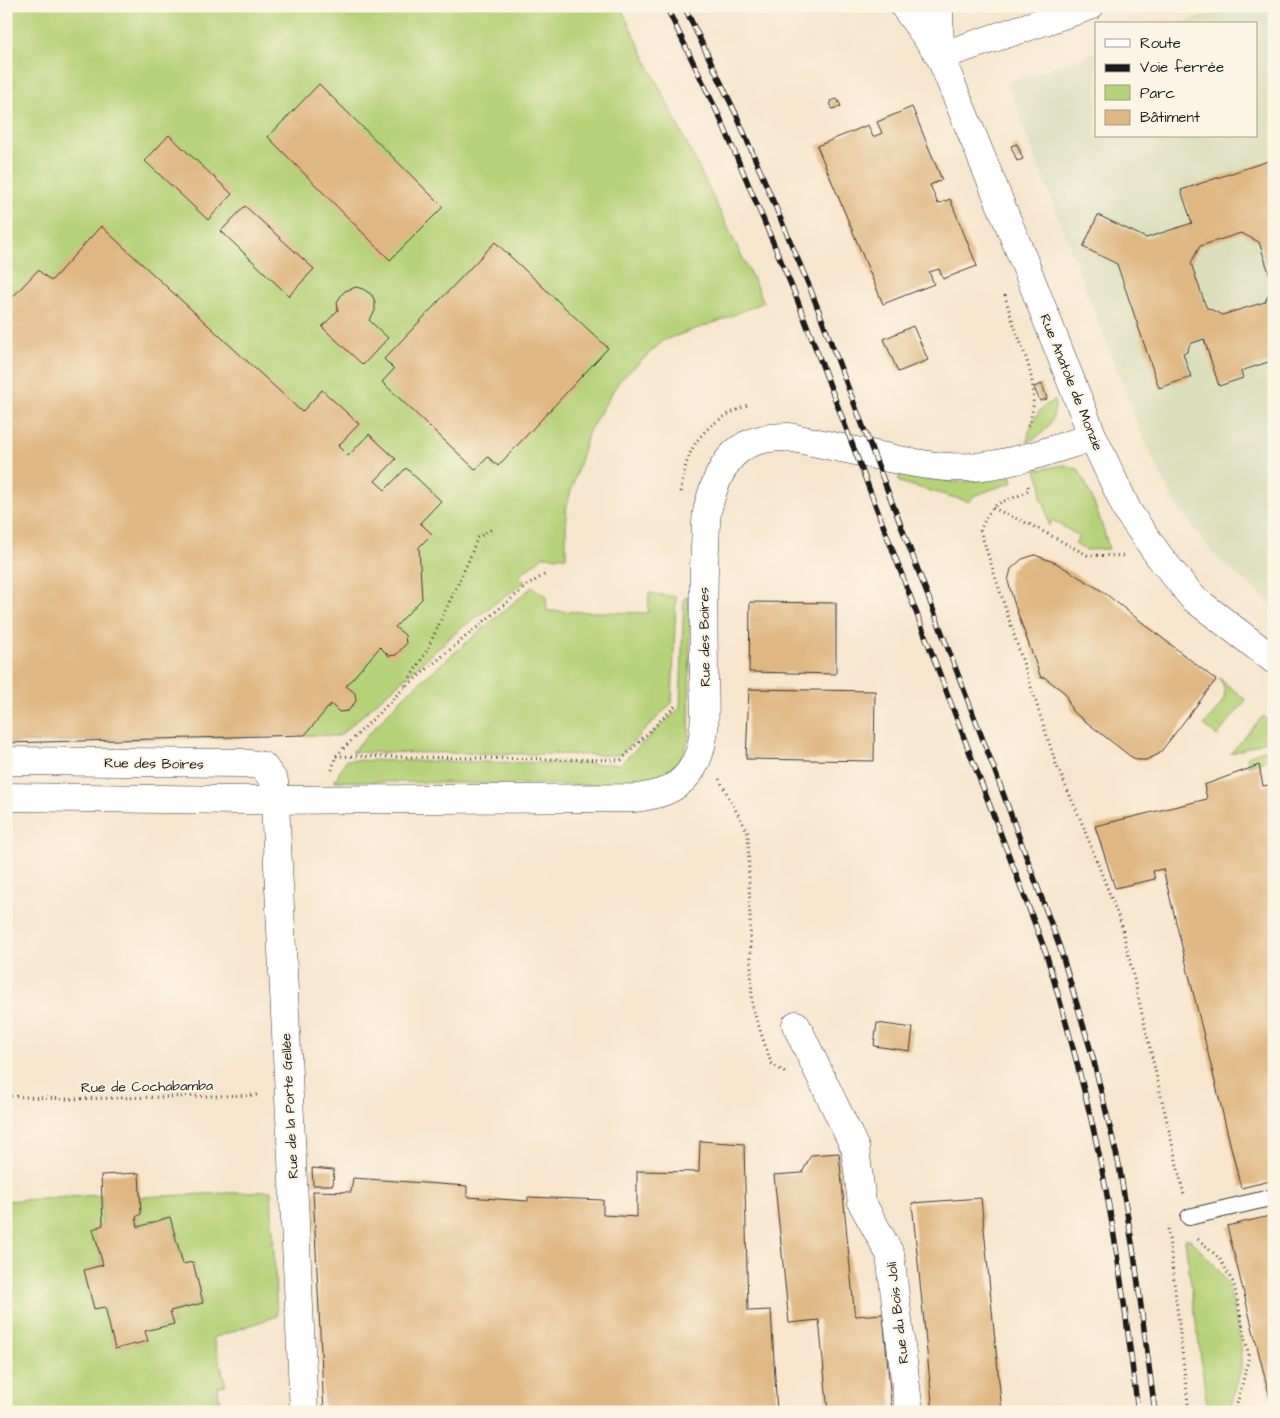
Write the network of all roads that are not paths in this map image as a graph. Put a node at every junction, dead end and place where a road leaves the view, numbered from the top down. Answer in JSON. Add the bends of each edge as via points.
{"nodes":[{"id":1,"x":904,"y":6,"type":"edge"},
{"id":2,"x":939,"y":6,"type":"edge"},
{"id":3,"x":1090,"y":6,"type":"edge"},
{"id":4,"x":940,"y":56,"type":"junction"},
{"id":5,"x":1093,"y":437,"type":"junction"},
{"id":6,"x":1274,"y":660,"type":"edge"},
{"id":7,"x":6,"y":761,"type":"edge"},
{"id":8,"x":6,"y":798,"type":"edge"},
{"id":9,"x":275,"y":800,"type":"junction"},
{"id":10,"x":796,"y":1025,"type":"dead end"},
{"id":11,"x":1274,"y":1197,"type":"edge"},
{"id":12,"x":1189,"y":1217,"type":"road end"},
{"id":13,"x":304,"y":1412,"type":"edge"},
{"id":14,"x":909,"y":1412,"type":"edge"}],
"edges":[{"from":1,"to":4,"type":"street","name":"Rue Anatole de Monzie"},
{"from":2,"to":4,"type":"street","name":"Rue Anatole de Monzie"},
{"from":3,"to":4,"type":"street"},
{"from":4,"to":5,"type":"street","name":"Rue Anatole de Monzie"},
{"from":5,"to":6,"type":"street","name":"Rue Anatole de Monzie","via":[[1128,512],[1193,598]]},
{"from":5,"to":9,"type":"street","name":"Rue des Boires","via":[[1020,459],[975,467],[924,465],[788,437],[754,441],[736,452],[716,483],[708,508],[703,578],[705,718],[699,754],[676,786],[658,795],[636,798]]},
{"from":7,"to":9,"type":"street","name":"Rue des Boires","via":[[262,766],[274,781]]},
{"from":8,"to":9,"type":"street","name":"Rue des Boires"},
{"from":9,"to":13,"type":"street","name":"Rue de la Porte Gellée"},
{"from":10,"to":14,"type":"street","name":"Rue du Bois Joli","via":[[855,1148],[862,1203],[890,1254]]},
{"from":11,"to":12,"type":"lane"}]}
